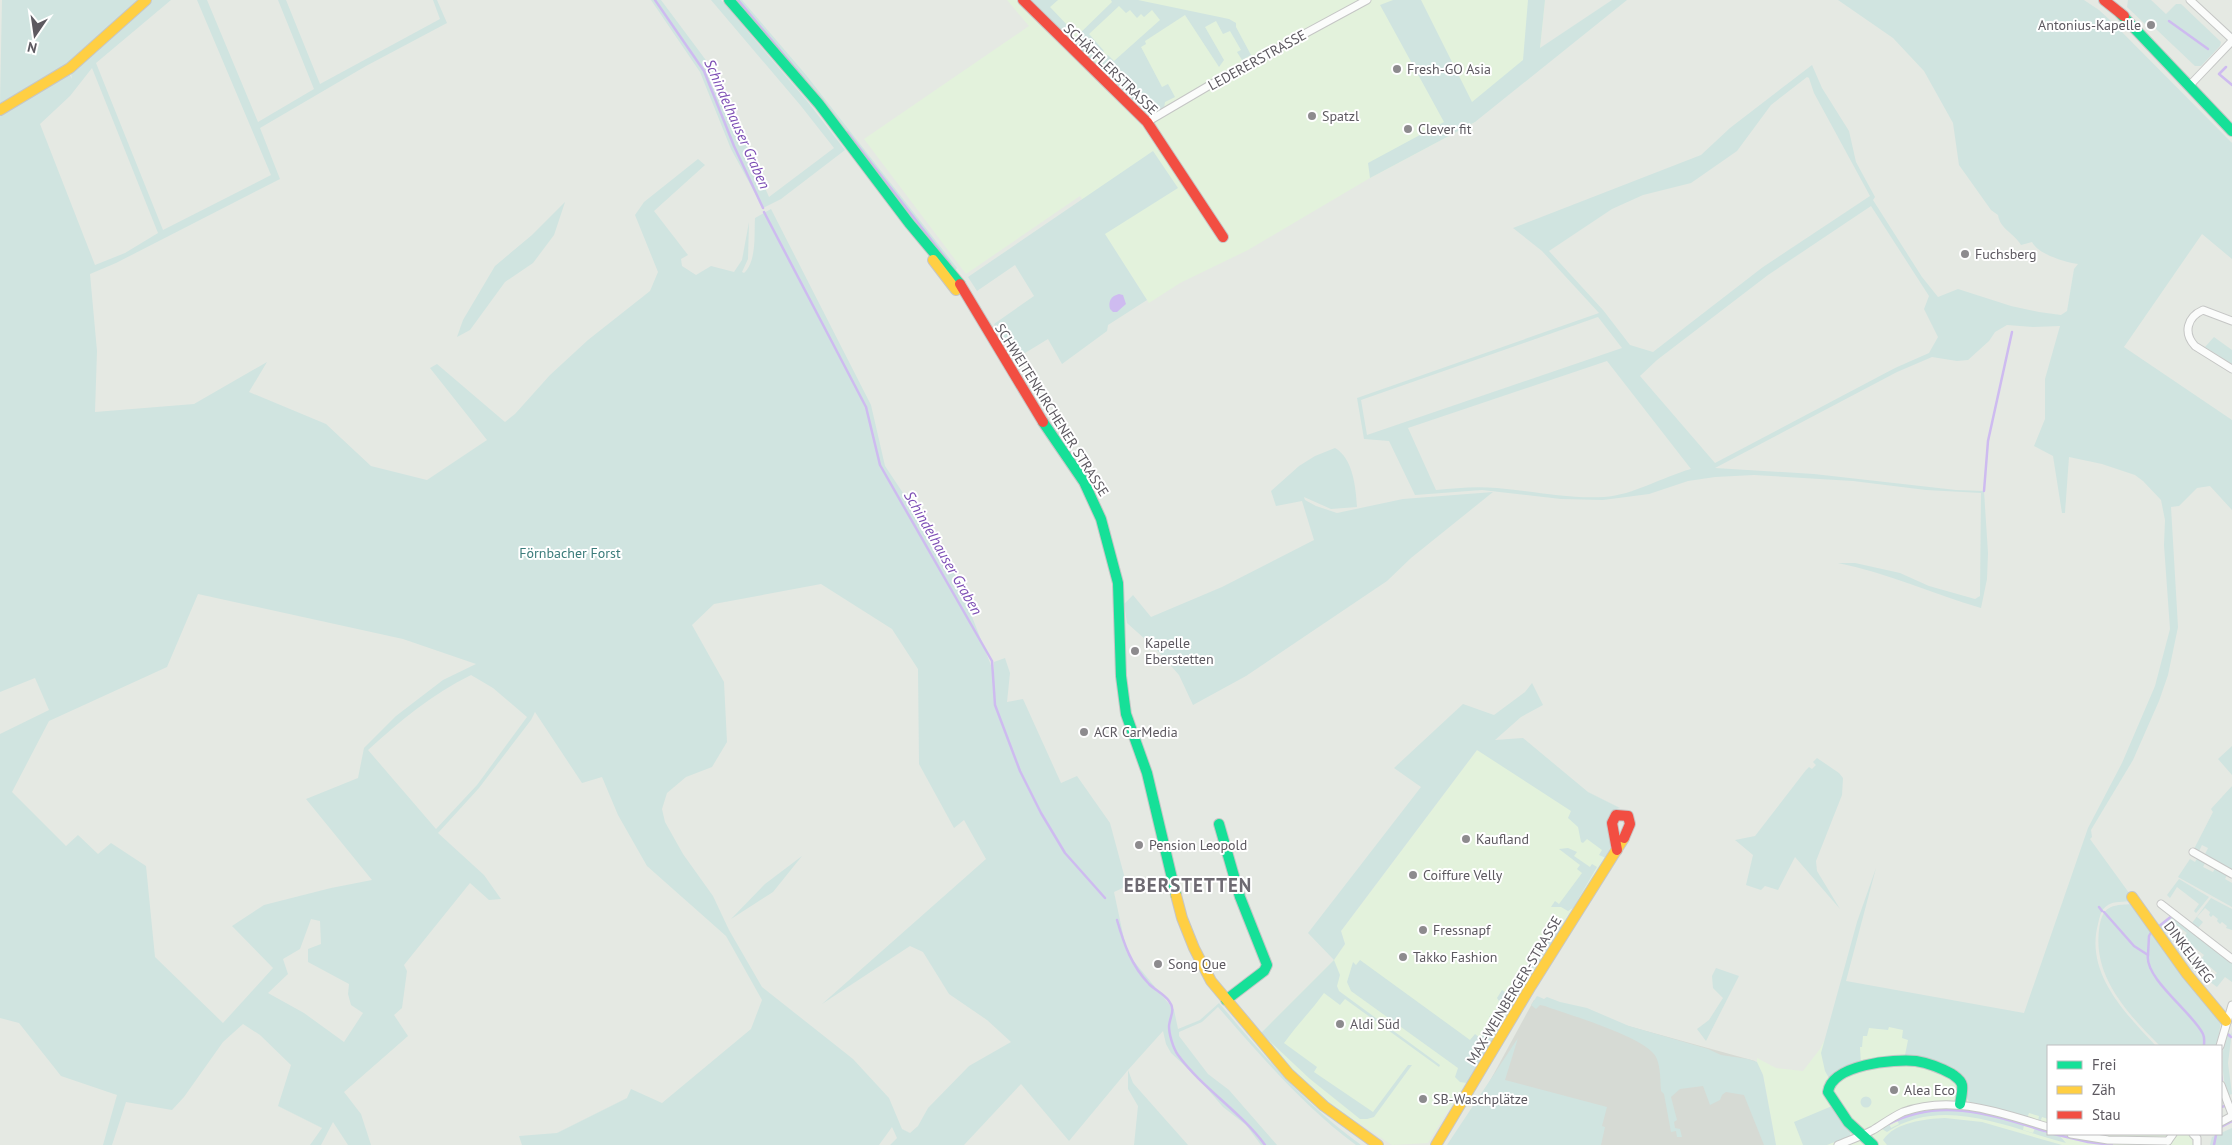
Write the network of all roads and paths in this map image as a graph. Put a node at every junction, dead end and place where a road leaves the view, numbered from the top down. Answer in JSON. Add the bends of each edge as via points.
{"nodes":[{"id":1,"x":146,"y":0,"type":"edge"},
{"id":2,"x":729,"y":0,"type":"edge"},
{"id":3,"x":1023,"y":0,"type":"edge"},
{"id":4,"x":1367,"y":0,"type":"edge"},
{"id":5,"x":2104,"y":0,"type":"edge"},
{"id":6,"x":2190,"y":0,"type":"edge"},
{"id":7,"x":2232,"y":40,"type":"edge"},
{"id":8,"x":2190,"y":85,"type":"junction"},
{"id":9,"x":0,"y":110,"type":"edge"},
{"id":10,"x":1147,"y":122,"type":"junction"},
{"id":11,"x":2232,"y":131,"type":"edge"},
{"id":12,"x":1223,"y":237,"type":"dead end"},
{"id":13,"x":2232,"y":321,"type":"edge"},
{"id":14,"x":2232,"y":369,"type":"edge"},
{"id":15,"x":1219,"y":824,"type":"dead end"},
{"id":16,"x":1617,"y":850,"type":"dead end"},
{"id":17,"x":2193,"y":852,"type":"dead end"},
{"id":18,"x":2232,"y":874,"type":"edge"},
{"id":19,"x":2132,"y":897,"type":"dead end"},
{"id":20,"x":2161,"y":904,"type":"dead end"},
{"id":21,"x":2232,"y":959,"type":"edge"},
{"id":22,"x":1226,"y":1000,"type":"junction"},
{"id":23,"x":2232,"y":1005,"type":"edge"},
{"id":24,"x":2226,"y":1022,"type":"junction"},
{"id":25,"x":2220,"y":1045,"type":"edge"},
{"id":26,"x":2222,"y":1088,"type":"edge"},
{"id":27,"x":1960,"y":1104,"type":"junction"},
{"id":28,"x":2232,"y":1115,"type":"edge"},
{"id":29,"x":2047,"y":1128,"type":"edge"},
{"id":30,"x":1861,"y":1135,"type":"junction"},
{"id":31,"x":2077,"y":1135,"type":"edge"},
{"id":32,"x":2168,"y":1143,"type":"edge"},
{"id":33,"x":1378,"y":1145,"type":"edge"},
{"id":34,"x":1436,"y":1145,"type":"edge"},
{"id":35,"x":1838,"y":1145,"type":"edge"},
{"id":36,"x":1873,"y":1145,"type":"edge"}],
"edges":[{"from":1,"to":9,"type":"street","via":[[70,68]]},
{"from":2,"to":22,"type":"street","name":"SCHWEITENKIRCHENER STRASSE","via":[[818,104],[910,223],[940,270],[981,321],[1028,400],[1084,482],[1099,513],[1118,583],[1121,676],[1126,714],[1149,778],[1185,926],[1204,969]]},
{"from":3,"to":10,"type":"street","name":"SCHÄFFLERSTRASSE"},
{"from":4,"to":10,"type":"street","name":"LEDERERSTRASSE"},
{"from":5,"to":8,"type":"street"},
{"from":6,"to":7,"type":"street"},
{"from":7,"to":8,"type":"street"},
{"from":8,"to":11,"type":"street"},
{"from":10,"to":12,"type":"street","name":"SCHÄFFLERSTRASSE"},
{"from":13,"to":14,"type":"street","via":[[2203,310],[2190,320],[2187,332],[2195,346]]},
{"from":15,"to":22,"type":"street","via":[[1240,897],[1267,965],[1264,971]]},
{"from":16,"to":34,"type":"street","name":"MAX-WEINBERGER-STRASSE"},
{"from":17,"to":18,"type":"street"},
{"from":19,"to":24,"type":"street","name":"DINKELWEG","via":[[2186,974]]},
{"from":20,"to":21,"type":"street"},
{"from":22,"to":33,"type":"street","name":"SCHWEITENKIRCHENER STRASSE","via":[[1306,1090]]},
{"from":23,"to":24,"type":"street"},
{"from":24,"to":25,"type":"street"},
{"from":26,"to":28,"type":"street"},
{"from":27,"to":29,"type":"street"},
{"from":27,"to":30,"type":"street","via":[[1912,1109]]},
{"from":27,"to":30,"type":"street","via":[[1961,1082],[1956,1076],[1904,1060],[1867,1064],[1836,1079],[1828,1090],[1841,1114]]},
{"from":30,"to":35,"type":"street"},
{"from":30,"to":36,"type":"street"},
{"from":31,"to":32,"type":"street"}]}
